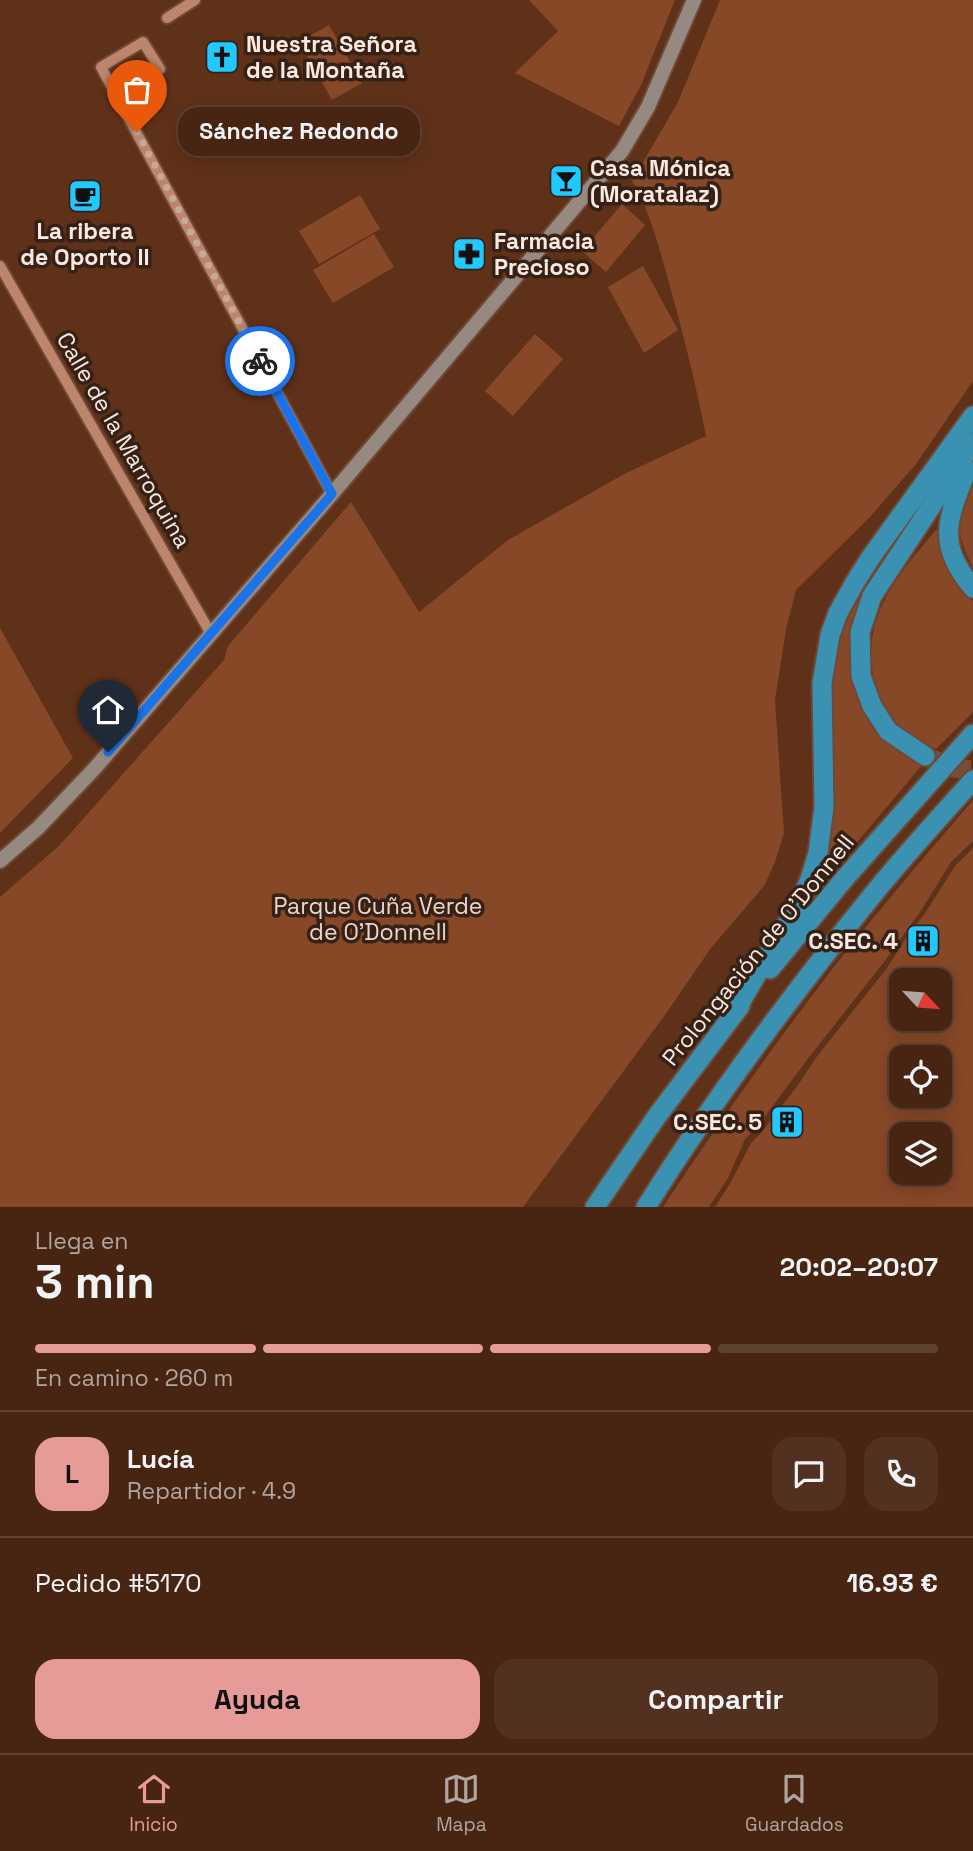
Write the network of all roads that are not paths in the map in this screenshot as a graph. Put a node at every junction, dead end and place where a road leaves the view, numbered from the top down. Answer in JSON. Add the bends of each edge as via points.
{"nodes":[{"id":1,"x":195,"y":0,"type":"edge"},
{"id":2,"x":694,"y":0,"type":"edge"},
{"id":3,"x":167,"y":18,"type":"dead end"},
{"id":4,"x":117,"y":95,"type":"junction"},
{"id":5,"x":0,"y":266,"type":"edge"},
{"id":6,"x":973,"y":416,"type":"edge"},
{"id":7,"x":973,"y":443,"type":"edge"},
{"id":8,"x":973,"y":455,"type":"edge"},
{"id":9,"x":332,"y":494,"type":"junction"},
{"id":10,"x":973,"y":588,"type":"edge"},
{"id":11,"x":211,"y":634,"type":"junction"},
{"id":12,"x":973,"y":734,"type":"edge"},
{"id":13,"x":925,"y":757,"type":"tunnel mouth"},
{"id":14,"x":973,"y":780,"type":"edge"},
{"id":15,"x":0,"y":861,"type":"edge"},
{"id":16,"x":733,"y":1015,"type":"junction"},
{"id":17,"x":595,"y":1207,"type":"edge"},
{"id":18,"x":646,"y":1207,"type":"edge"}],
"edges":[{"from":1,"to":3,"type":"street"},
{"from":2,"to":9,"type":"street","via":[[648,107],[622,151]]},
{"from":4,"to":4,"type":"street","via":[[160,69],[143,42],[101,67]]},
{"from":4,"to":9,"type":"street"},
{"from":5,"to":11,"type":"street","name":"Calle de la Marroquina"},
{"from":6,"to":16,"type":"highway","via":[[871,558],[838,613],[822,682],[824,807],[818,853],[799,905]]},
{"from":7,"to":13,"type":"highway","via":[[872,596],[860,632],[860,676],[872,706],[888,731]]},
{"from":8,"to":10,"type":"highway","via":[[951,509],[948,533],[953,557]]},
{"from":9,"to":11,"type":"street"},
{"from":11,"to":15,"type":"street","via":[[95,768]]},
{"from":12,"to":16,"type":"highway","name":"Prolongación de O'Donnell","via":[[845,878]]},
{"from":14,"to":18,"type":"highway","via":[[796,992]]},
{"from":16,"to":17,"type":"highway","name":"Prolongación de O'Donnell"}]}
